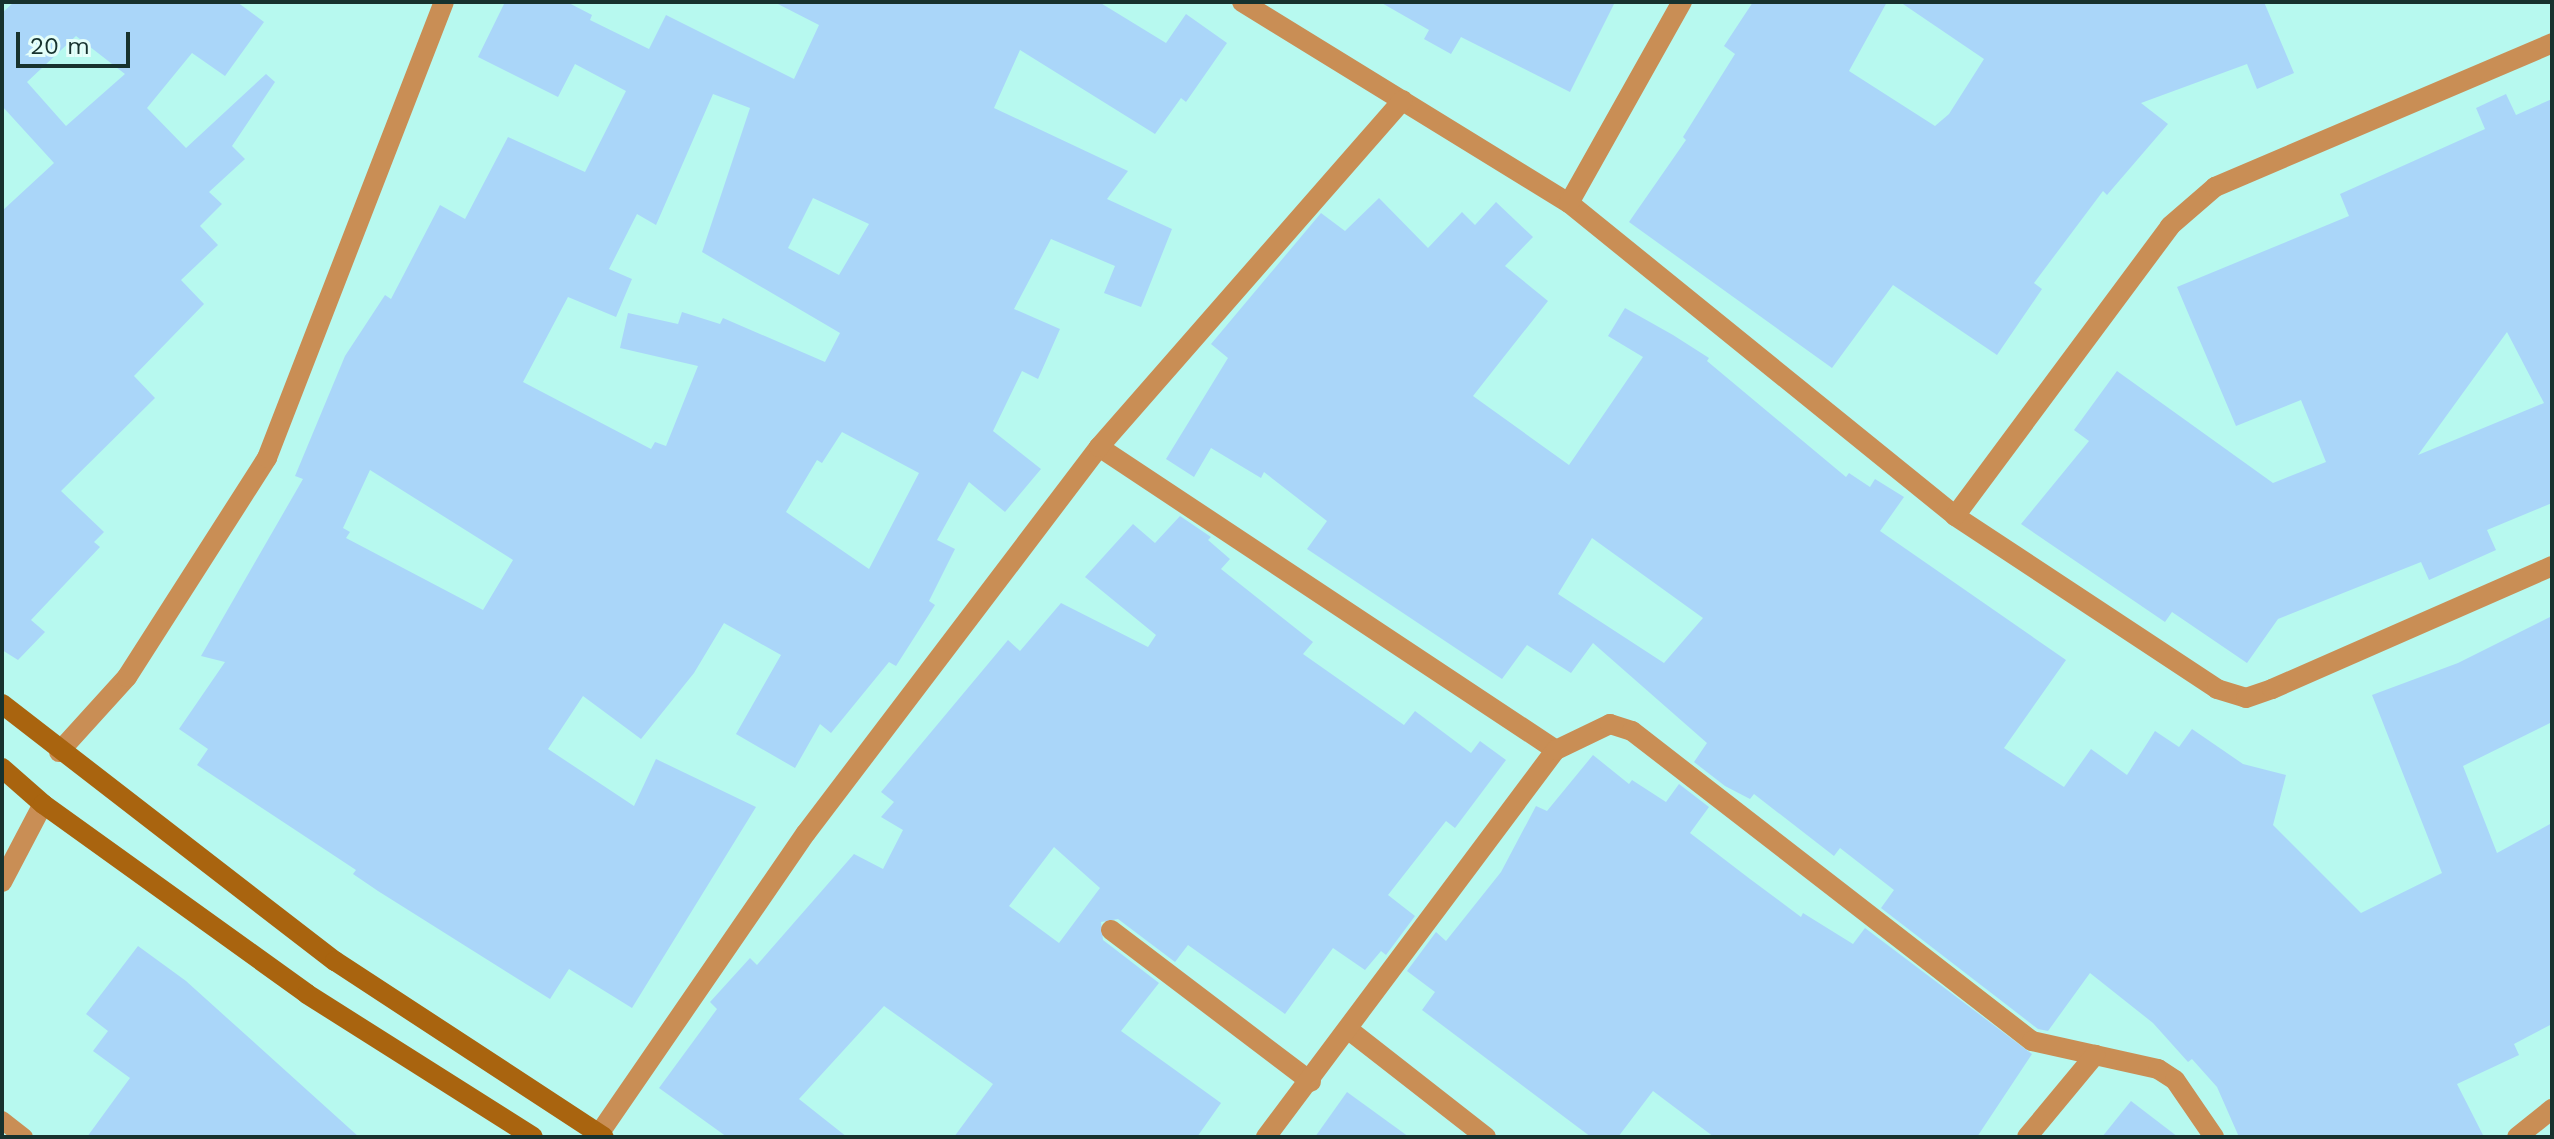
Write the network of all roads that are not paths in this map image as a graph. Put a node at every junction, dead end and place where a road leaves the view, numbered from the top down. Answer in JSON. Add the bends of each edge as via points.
{"nodes":[{"id":1,"x":444,"y":2,"type":"edge"},
{"id":2,"x":1242,"y":2,"type":"edge"},
{"id":3,"x":1682,"y":2,"type":"edge"},
{"id":4,"x":2552,"y":43,"type":"edge"},
{"id":5,"x":1403,"y":100,"type":"junction"},
{"id":6,"x":1569,"y":203,"type":"junction"},
{"id":7,"x":1099,"y":447,"type":"junction"},
{"id":8,"x":1955,"y":516,"type":"junction"},
{"id":9,"x":2552,"y":566,"type":"edge"},
{"id":10,"x":2,"y":704,"type":"edge"},
{"id":11,"x":1556,"y":750,"type":"junction"},
{"id":12,"x":59,"y":752,"type":"junction"},
{"id":13,"x":2,"y":768,"type":"edge"},
{"id":14,"x":43,"y":804,"type":"junction"},
{"id":15,"x":2,"y":882,"type":"edge"},
{"id":16,"x":1111,"y":930,"type":"dead end"},
{"id":17,"x":1349,"y":1030,"type":"junction"},
{"id":18,"x":2095,"y":1055,"type":"junction"},
{"id":19,"x":1311,"y":1082,"type":"junction"},
{"id":20,"x":2552,"y":1109,"type":"edge"},
{"id":21,"x":2,"y":1120,"type":"edge"},
{"id":22,"x":2528,"y":1133,"type":"edge"},
{"id":23,"x":601,"y":1136,"type":"edge"},
{"id":24,"x":24,"y":1137,"type":"edge"},
{"id":25,"x":533,"y":1137,"type":"edge"},
{"id":26,"x":1266,"y":1137,"type":"edge"},
{"id":27,"x":1486,"y":1137,"type":"edge"},
{"id":28,"x":2027,"y":1137,"type":"edge"},
{"id":29,"x":2214,"y":1137,"type":"edge"}],
"edges":[{"from":1,"to":12,"type":"street","via":[[267,458],[127,677]]},
{"from":2,"to":5,"type":"street"},
{"from":3,"to":6,"type":"street"},
{"from":4,"to":8,"type":"street","via":[[2215,187],[2170,226]]},
{"from":5,"to":6,"type":"street"},
{"from":5,"to":7,"type":"street"},
{"from":6,"to":8,"type":"street"},
{"from":7,"to":11,"type":"street"},
{"from":7,"to":23,"type":"street","via":[[806,833]]},
{"from":8,"to":9,"type":"street","via":[[2217,689],[2246,698]]},
{"from":10,"to":12,"type":"main road"},
{"from":11,"to":17,"type":"street"},
{"from":11,"to":18,"type":"street","via":[[1610,724],[1632,731],[2012,1028],[2054,1050]]},
{"from":12,"to":23,"type":"main road","via":[[335,961]]},
{"from":13,"to":14,"type":"main road"},
{"from":14,"to":15,"type":"street"},
{"from":14,"to":25,"type":"main road","via":[[307,994]]},
{"from":16,"to":19,"type":"street"},
{"from":17,"to":19,"type":"street"},
{"from":17,"to":27,"type":"street"},
{"from":18,"to":28,"type":"street"},
{"from":18,"to":29,"type":"street","via":[[2158,1069],[2175,1080]]},
{"from":19,"to":26,"type":"street"},
{"from":20,"to":22,"type":"street"},
{"from":21,"to":24,"type":"lane"}]}
